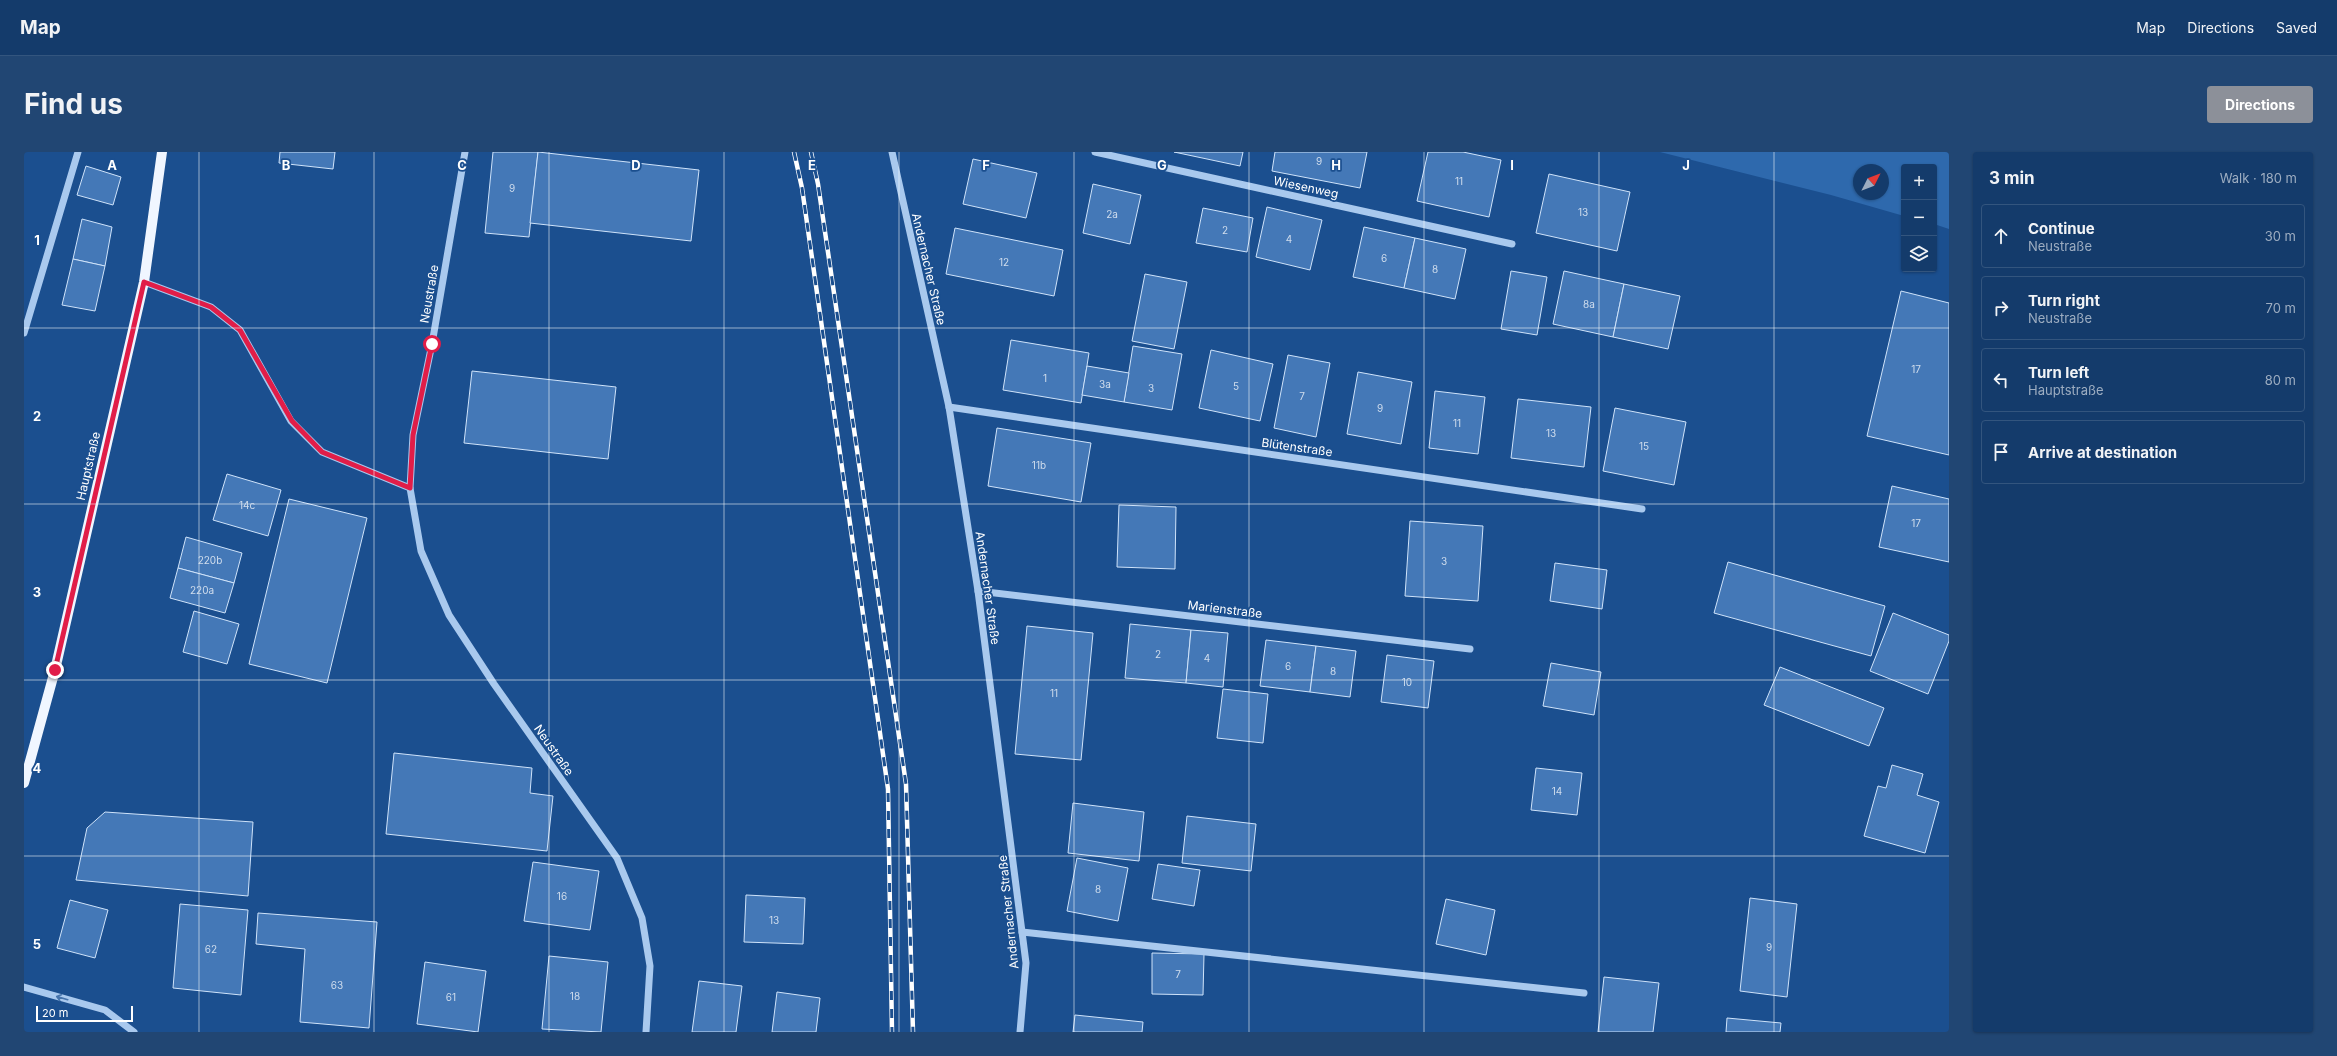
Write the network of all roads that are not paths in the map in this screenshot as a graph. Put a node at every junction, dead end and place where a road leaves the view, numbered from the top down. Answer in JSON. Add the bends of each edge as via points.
{"nodes":[{"id":1,"x":78,"y":152,"type":"edge"},
{"id":2,"x":162,"y":152,"type":"edge"},
{"id":3,"x":465,"y":152,"type":"edge"},
{"id":4,"x":892,"y":152,"type":"edge"},
{"id":5,"x":1095,"y":152,"type":"edge"},
{"id":6,"x":1512,"y":244,"type":"dead end"},
{"id":7,"x":144,"y":282,"type":"junction"},
{"id":8,"x":24,"y":333,"type":"edge"},
{"id":9,"x":949,"y":407,"type":"junction"},
{"id":10,"x":410,"y":488,"type":"junction"},
{"id":11,"x":1642,"y":509,"type":"dead end"},
{"id":12,"x":978,"y":591,"type":"junction"},
{"id":13,"x":1470,"y":649,"type":"dead end"},
{"id":14,"x":24,"y":783,"type":"edge"},
{"id":15,"x":1022,"y":932,"type":"junction"},
{"id":16,"x":24,"y":987,"type":"edge"},
{"id":17,"x":1584,"y":993,"type":"dead end"},
{"id":18,"x":134,"y":1032,"type":"edge"},
{"id":19,"x":646,"y":1032,"type":"edge"},
{"id":20,"x":1020,"y":1032,"type":"edge"}],
"edges":[{"from":1,"to":8,"type":"street"},
{"from":2,"to":7,"type":"main road","name":"Hauptstraße"},
{"from":3,"to":10,"type":"street","name":"Neustraße","via":[[432,344],[413,435]]},
{"from":4,"to":9,"type":"street","name":"Andernacher Straße"},
{"from":5,"to":6,"type":"street","name":"Wiesenweg"},
{"from":7,"to":10,"type":"street","via":[[211,307],[240,330],[292,421],[322,452]]},
{"from":7,"to":14,"type":"main road","name":"Hauptstraße","via":[[55,670]]},
{"from":9,"to":11,"type":"street","name":"Blütenstraße"},
{"from":9,"to":12,"type":"street","name":"Andernacher Straße"},
{"from":10,"to":19,"type":"street","name":"Neustraße","via":[[421,551],[449,615],[494,684],[617,858],[642,918],[649,959]]},
{"from":12,"to":13,"type":"street","name":"Marienstraße"},
{"from":12,"to":15,"type":"street","name":"Andernacher Straße"},
{"from":15,"to":17,"type":"street"},
{"from":15,"to":20,"type":"street","name":"Andernacher Straße","via":[[1026,963]]},
{"from":18,"to":16,"type":"street","one_way":true,"via":[[105,1010]]}]}
